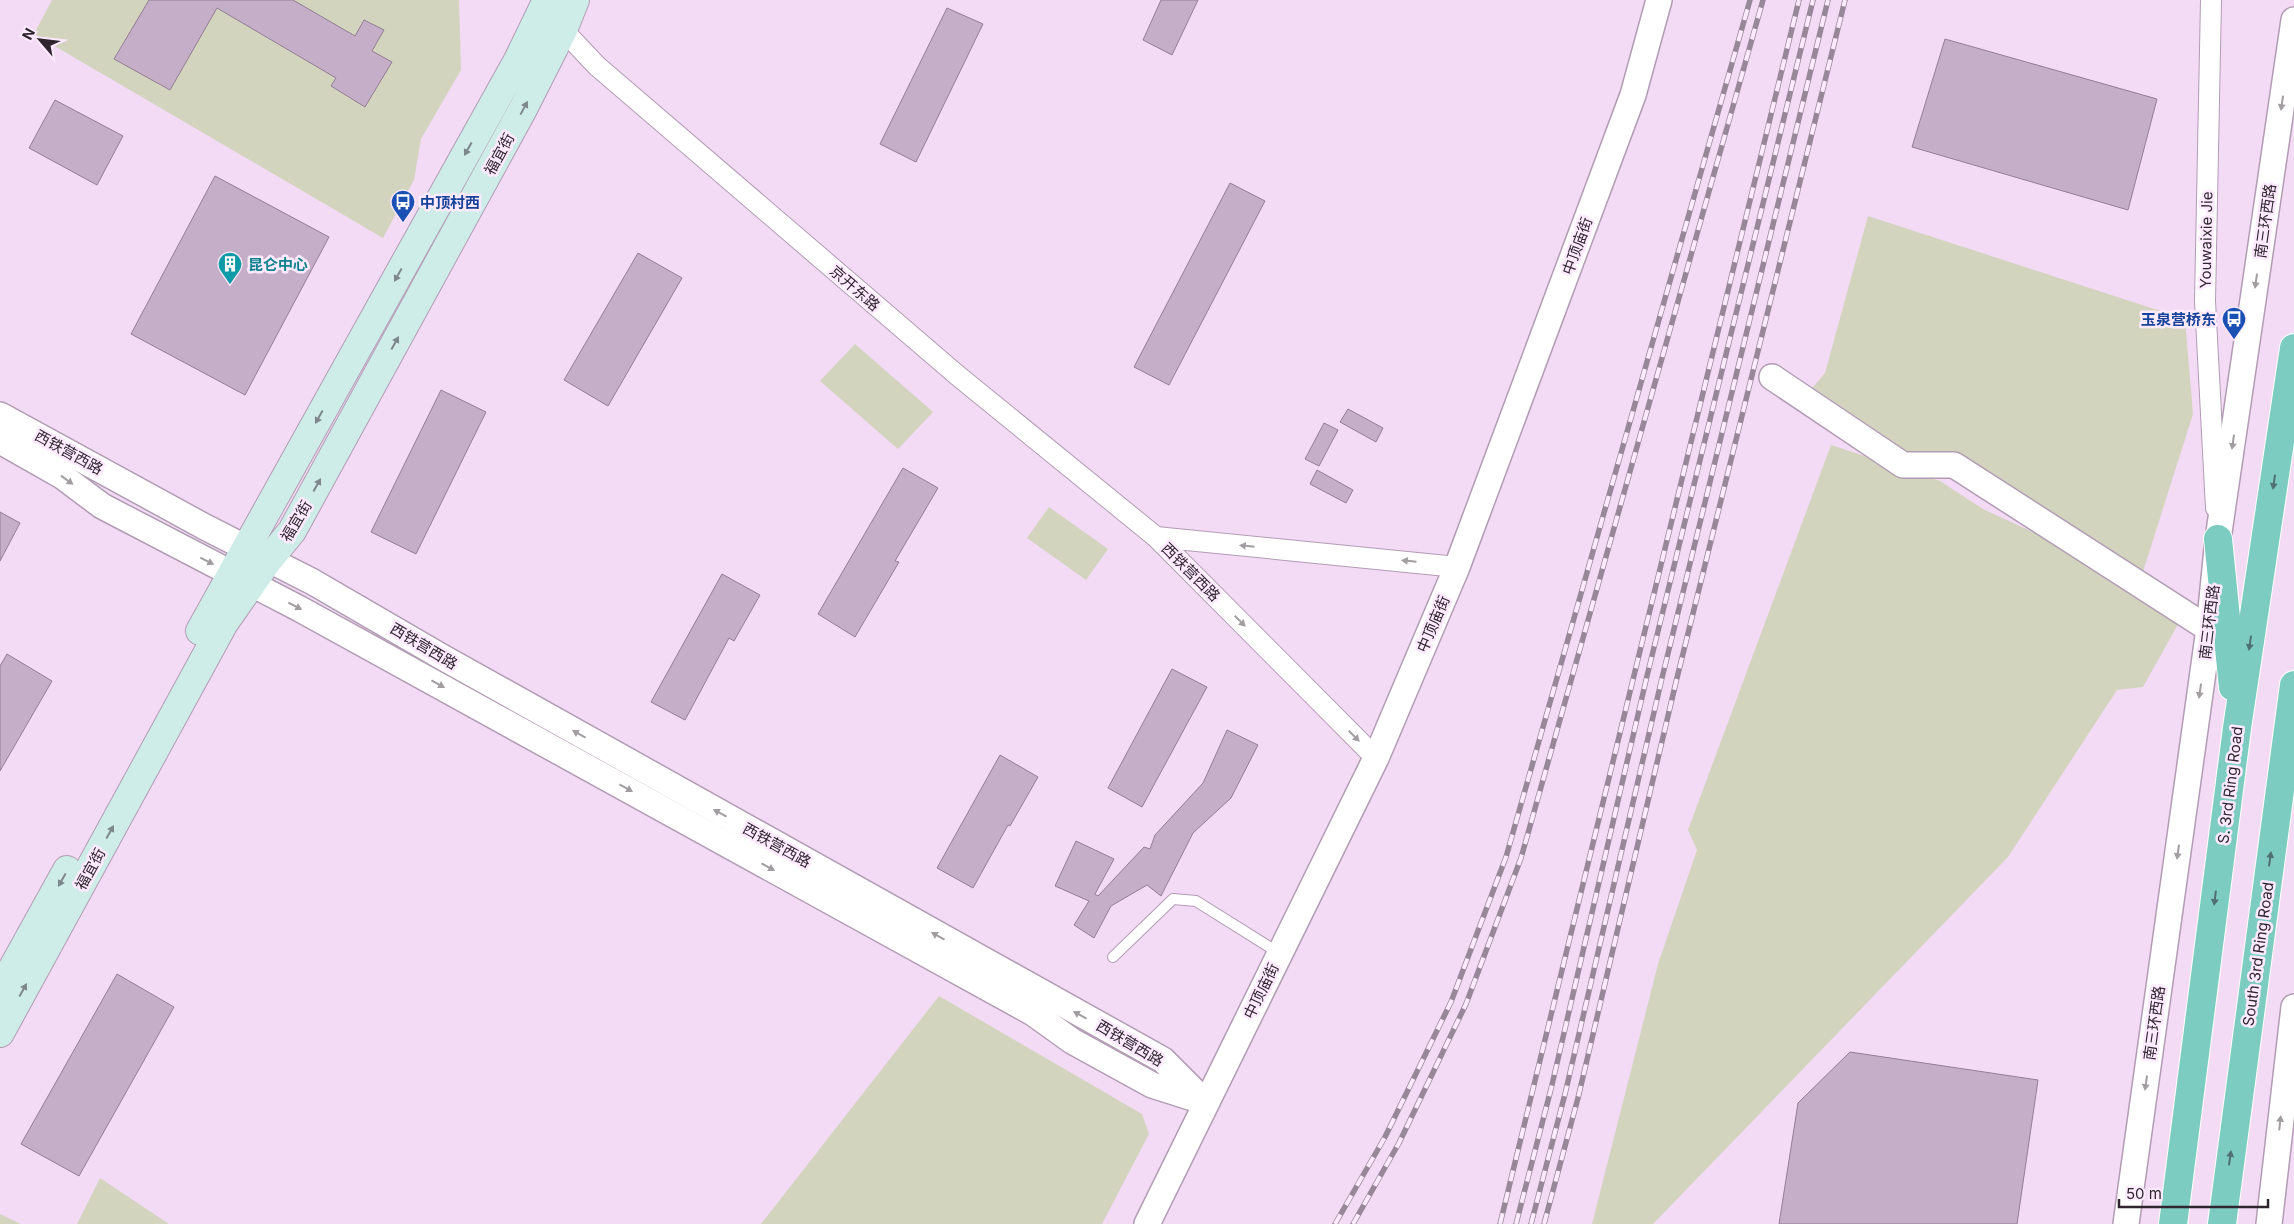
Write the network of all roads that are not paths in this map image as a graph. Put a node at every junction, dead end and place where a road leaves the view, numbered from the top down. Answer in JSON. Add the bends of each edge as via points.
{"nodes":[{"id":1,"x":575,"y":0,"type":"edge"},
{"id":2,"x":1660,"y":0,"type":"edge"},
{"id":3,"x":2211,"y":0,"type":"edge"},
{"id":4,"x":543,"y":3,"type":"edge"},
{"id":5,"x":2294,"y":20,"type":"edge"},
{"id":6,"x":563,"y":30,"type":"junction"},
{"id":7,"x":2294,"y":348,"type":"edge"},
{"id":8,"x":1772,"y":377,"type":"dead end"},
{"id":9,"x":0,"y":415,"type":"edge"},
{"id":10,"x":0,"y":442,"type":"edge"},
{"id":11,"x":1156,"y":537,"type":"junction"},
{"id":12,"x":2218,"y":539,"type":"junction"},
{"id":13,"x":257,"y":553,"type":"junction"},
{"id":14,"x":1457,"y":567,"type":"junction"},
{"id":15,"x":242,"y":579,"type":"junction"},
{"id":16,"x":2209,"y":629,"type":"junction"},
{"id":17,"x":2294,"y":685,"type":"edge"},
{"id":18,"x":2237,"y":728,"type":"junction"},
{"id":19,"x":1376,"y":758,"type":"junction"},
{"id":20,"x":1279,"y":953,"type":"junction"},
{"id":21,"x":1113,"y":957,"type":"dead end"},
{"id":22,"x":0,"y":991,"type":"edge"},
{"id":23,"x":2294,"y":1007,"type":"edge"},
{"id":24,"x":0,"y":1033,"type":"edge"},
{"id":25,"x":1206,"y":1102,"type":"junction"},
{"id":26,"x":1147,"y":1224,"type":"edge"},
{"id":27,"x":2126,"y":1224,"type":"edge"},
{"id":28,"x":2173,"y":1224,"type":"edge"},
{"id":29,"x":2222,"y":1224,"type":"edge"},
{"id":30,"x":2269,"y":1224,"type":"edge"}],
"edges":[{"from":1,"to":6,"type":"main road","name":"福宜街"},
{"from":2,"to":14,"type":"street","name":"中顶庙街","via":[[1633,95]]},
{"from":3,"to":12,"type":"street","name":"Youwaixie Jie","via":[[2205,301]]},
{"from":4,"to":6,"type":"street"},
{"from":4,"to":13,"type":"main road","name":"福宜街","one_way":true,"via":[[513,69]]},
{"from":5,"to":12,"type":"street","name":"南三环西路","one_way":true},
{"from":6,"to":11,"type":"street","name":"京开东路","via":[[597,66],[942,362]]},
{"from":13,"to":6,"type":"main road","name":"福宜街","one_way":true,"via":[[292,531]]},
{"from":7,"to":18,"type":"highway","name":"S. 3rd Ring Road","one_way":true},
{"from":8,"to":16,"type":"street","via":[[1903,464],[1954,466]]},
{"from":9,"to":13,"type":"street","name":"西铁营西路"},
{"from":10,"to":15,"type":"street","name":"西铁营西路","one_way":true,"via":[[62,476],[102,506]]},
{"from":14,"to":11,"type":"street","name":"西铁营西路","one_way":true},
{"from":11,"to":19,"type":"street","name":"西铁营西路","one_way":true},
{"from":12,"to":16,"type":"street","name":"南三环西路"},
{"from":12,"to":18,"type":"highway"},
{"from":13,"to":15,"type":"main road","name":"福宜街"},
{"from":25,"to":13,"type":"street","name":"西铁营西路","one_way":true,"via":[[1163,1060],[450,662],[314,582]]},
{"from":14,"to":19,"type":"street","name":"中顶庙街"},
{"from":15,"to":22,"type":"main road","name":"福宜街","one_way":true},
{"from":24,"to":15,"type":"main road","name":"福宜街","one_way":true,"via":[[224,623]]},
{"from":15,"to":25,"type":"street","name":"西铁营西路","one_way":true,"via":[[1034,1013],[1072,1041],[1112,1063],[1152,1084]]},
{"from":16,"to":27,"type":"street","name":"南三环西路","one_way":true},
{"from":29,"to":17,"type":"highway","name":"South 3rd Ring Road","one_way":true},
{"from":18,"to":28,"type":"highway","name":"S. 3rd Ring Road","one_way":true},
{"from":19,"to":20,"type":"street","name":"中顶庙街"},
{"from":20,"to":21,"type":"lane","via":[[1196,901],[1173,899]]},
{"from":20,"to":25,"type":"street","name":"中顶庙街"},
{"from":30,"to":23,"type":"street","one_way":true},
{"from":25,"to":26,"type":"street","name":"中顶庙街"}]}
